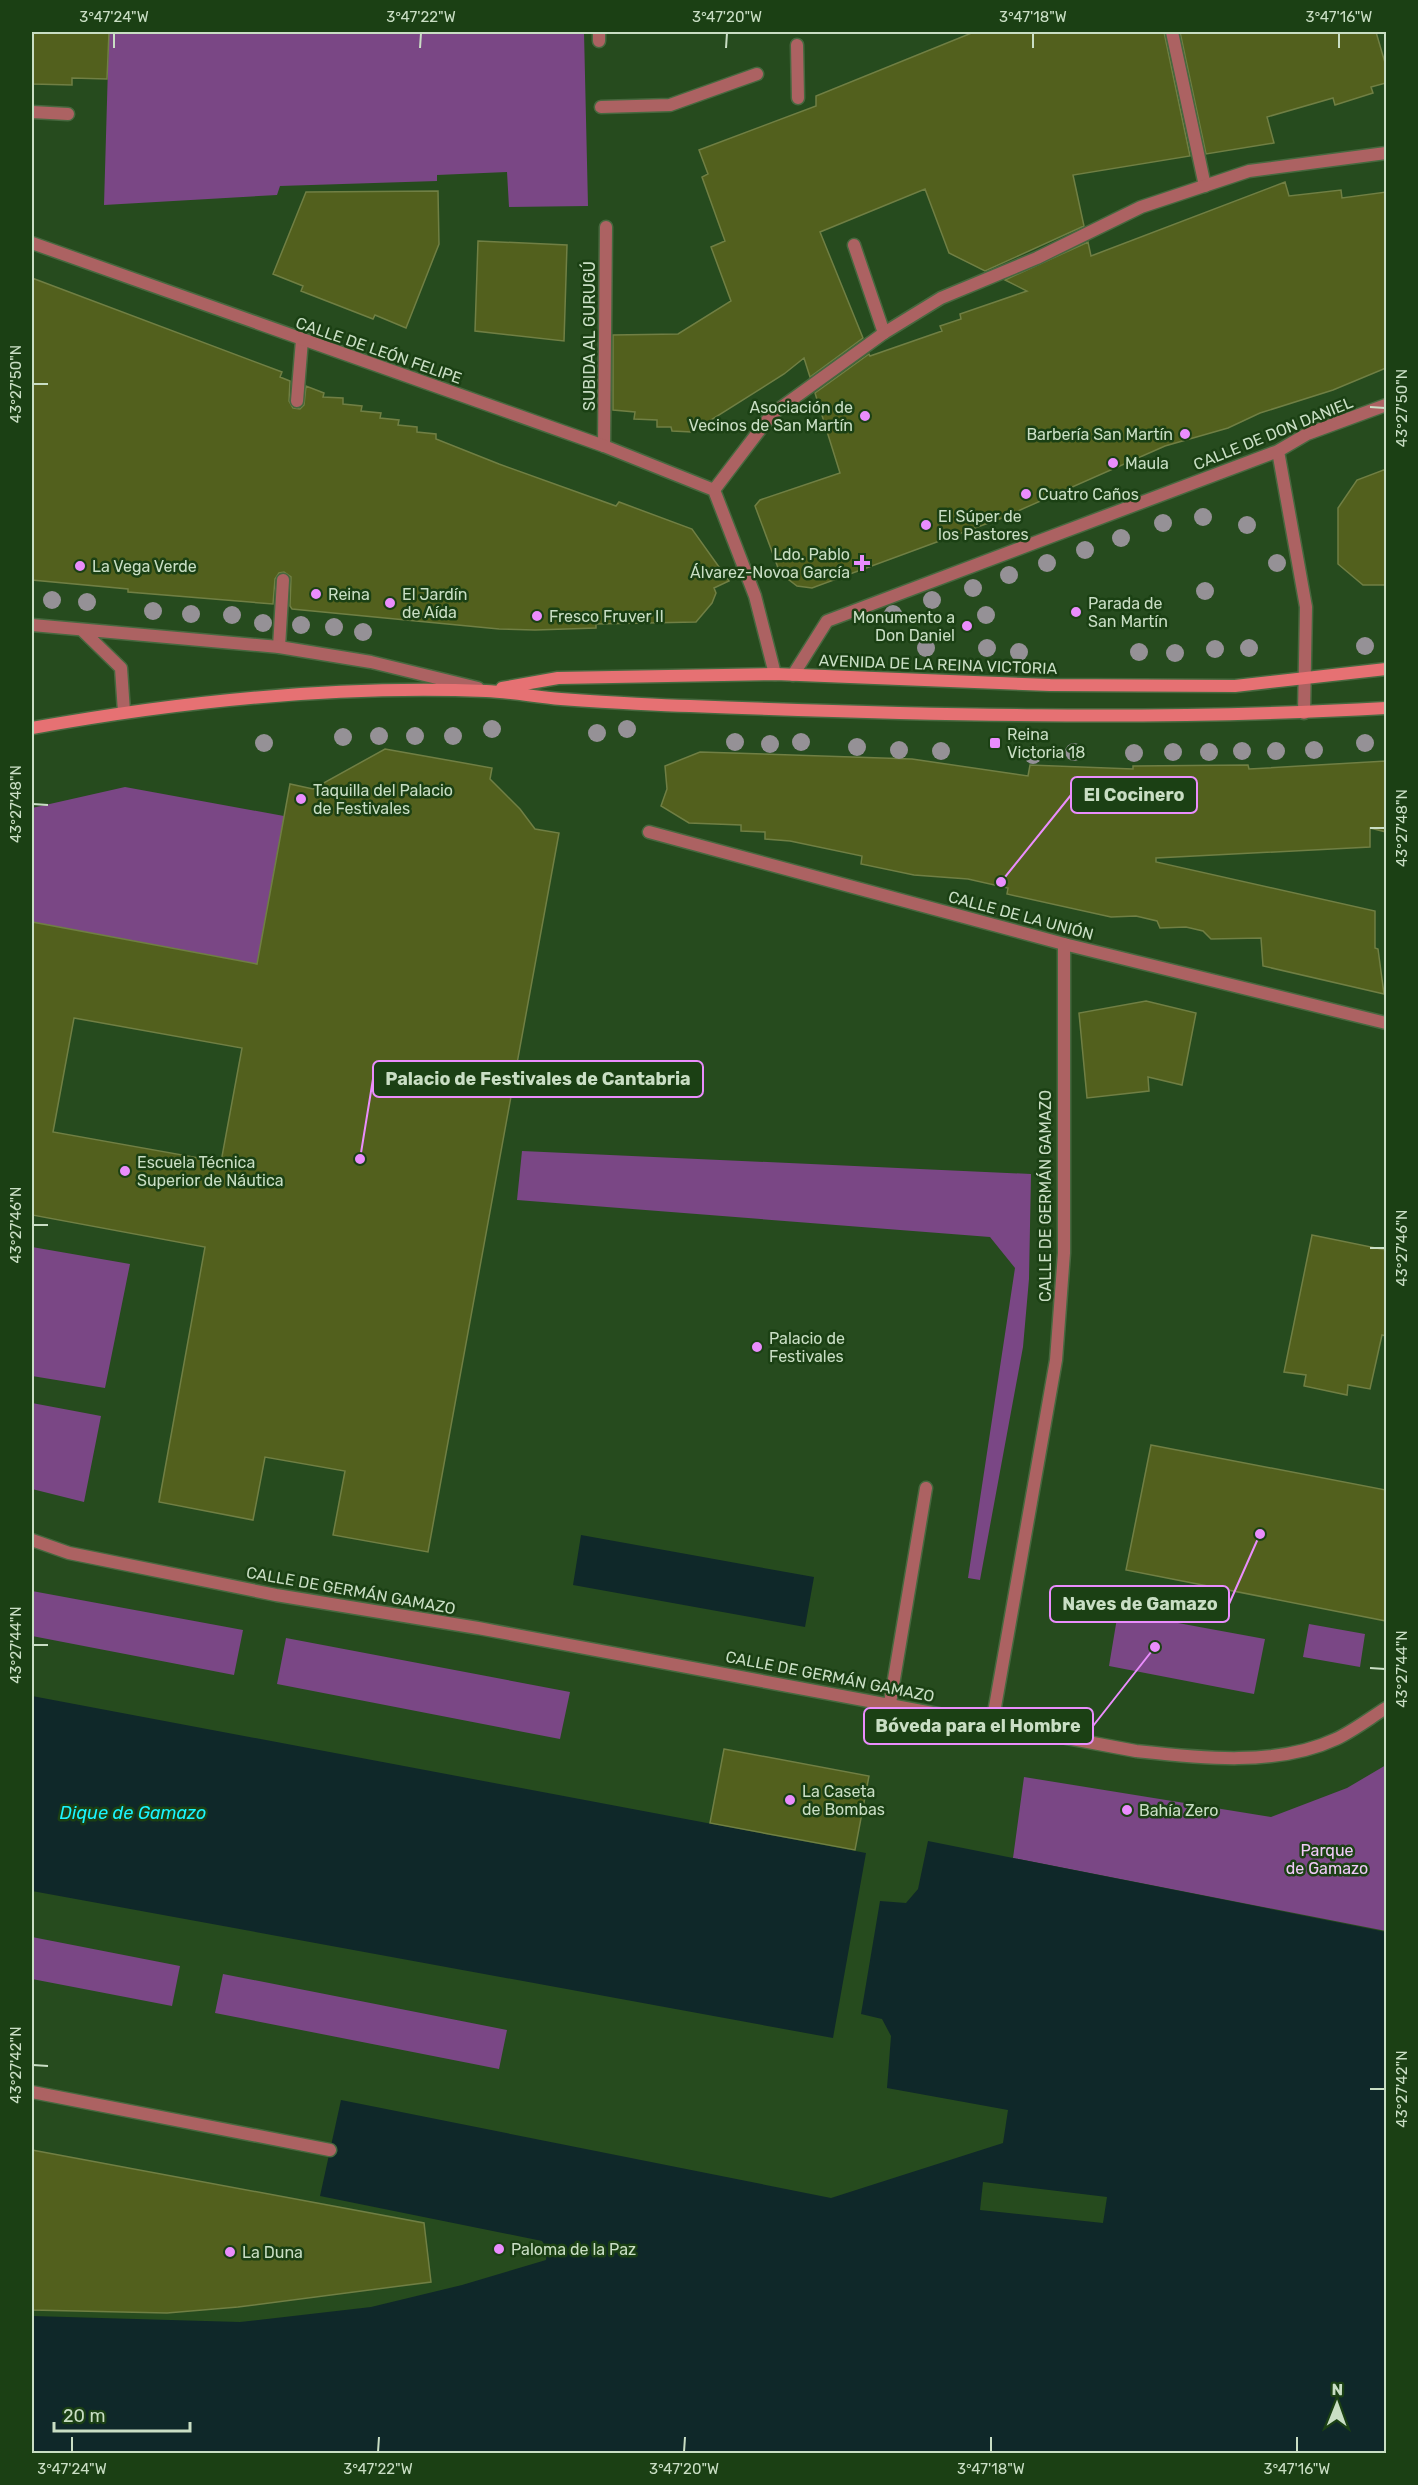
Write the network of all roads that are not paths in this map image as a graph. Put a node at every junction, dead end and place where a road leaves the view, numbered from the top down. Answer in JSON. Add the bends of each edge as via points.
{"nodes":[{"id":1,"x":1172,"y":32,"type":"edge"},
{"id":2,"x":798,"y":45,"type":"dead end"},
{"id":3,"x":757,"y":74,"type":"dead end"},
{"id":4,"x":798,"y":98,"type":"dead end"},
{"id":5,"x":601,"y":107,"type":"dead end"},
{"id":6,"x":32,"y":112,"type":"edge"},
{"id":7,"x":68,"y":114,"type":"dead end"},
{"id":8,"x":1386,"y":153,"type":"edge"},
{"id":9,"x":1204,"y":186,"type":"junction"},
{"id":10,"x":606,"y":227,"type":"dead end"},
{"id":11,"x":32,"y":243,"type":"edge"},
{"id":12,"x":854,"y":245,"type":"dead end"},
{"id":13,"x":884,"y":333,"type":"junction"},
{"id":14,"x":302,"y":340,"type":"junction"},
{"id":15,"x":297,"y":401,"type":"dead end"},
{"id":16,"x":1386,"y":405,"type":"edge"},
{"id":17,"x":604,"y":446,"type":"junction"},
{"id":18,"x":1278,"y":451,"type":"junction"},
{"id":19,"x":714,"y":490,"type":"junction"},
{"id":20,"x":283,"y":580,"type":"dead end"},
{"id":21,"x":32,"y":625,"type":"edge"},
{"id":22,"x":83,"y":631,"type":"junction"},
{"id":23,"x":279,"y":647,"type":"junction"},
{"id":24,"x":1386,"y":669,"type":"edge"},
{"id":25,"x":775,"y":674,"type":"junction"},
{"id":26,"x":793,"y":675,"type":"junction"},
{"id":27,"x":1305,"y":676,"type":"junction"},
{"id":28,"x":489,"y":691,"type":"junction"},
{"id":29,"x":1386,"y":708,"type":"edge"},
{"id":30,"x":124,"y":712,"type":"junction"},
{"id":31,"x":1304,"y":712,"type":"junction"},
{"id":32,"x":32,"y":728,"type":"edge"},
{"id":33,"x":649,"y":832,"type":"dead end"},
{"id":34,"x":1064,"y":944,"type":"junction"},
{"id":35,"x":1386,"y":1023,"type":"edge"},
{"id":36,"x":926,"y":1488,"type":"dead end"},
{"id":37,"x":32,"y":1540,"type":"edge"},
{"id":38,"x":890,"y":1703,"type":"junction"},
{"id":39,"x":1386,"y":1708,"type":"edge"},
{"id":40,"x":993,"y":1724,"type":"junction"},
{"id":41,"x":32,"y":2092,"type":"edge"},
{"id":42,"x":330,"y":2151,"type":"dead end"}],
"edges":[{"from":1,"to":9,"type":"street"},
{"from":2,"to":4,"type":"street"},
{"from":3,"to":5,"type":"street","via":[[670,105]]},
{"from":6,"to":7,"type":"street"},
{"from":8,"to":9,"type":"street","via":[[1249,171]]},
{"from":9,"to":13,"type":"street","via":[[1141,207],[1037,258],[941,298]]},
{"from":10,"to":17,"type":"street","name":"SUBIDA AL GURUGÚ"},
{"from":11,"to":14,"type":"street","name":"CALLE DE LEÓN FELIPE"},
{"from":12,"to":13,"type":"street"},
{"from":13,"to":19,"type":"street","via":[[772,414]]},
{"from":14,"to":15,"type":"street"},
{"from":14,"to":17,"type":"street","name":"CALLE DE LEÓN FELIPE"},
{"from":16,"to":18,"type":"street","name":"CALLE DE DON DANIEL","via":[[1306,434]]},
{"from":17,"to":19,"type":"street","name":"CALLE DE LEÓN FELIPE"},
{"from":18,"to":26,"type":"street","name":"CALLE DE DON DANIEL","via":[[826,621]]},
{"from":18,"to":27,"type":"street","via":[[1306,608]]},
{"from":19,"to":25,"type":"street","via":[[755,596]]},
{"from":20,"to":23,"type":"street"},
{"from":21,"to":22,"type":"street","name":"AVENIDA DE LA REINA VICTORIA"},
{"from":22,"to":23,"type":"street","name":"AVENIDA DE LA REINA VICTORIA"},
{"from":22,"to":30,"type":"street","via":[[121,668]]},
{"from":23,"to":28,"type":"street","name":"AVENIDA DE LA REINA VICTORIA","via":[[371,662]]},
{"from":24,"to":27,"type":"main road","name":"AVENIDA DE LA REINA VICTORIA"},
{"from":25,"to":26,"type":"main road","name":"AVENIDA DE LA REINA VICTORIA"},
{"from":25,"to":28,"type":"main road","name":"AVENIDA DE LA REINA VICTORIA","via":[[558,678]]},
{"from":26,"to":27,"type":"main road","name":"AVENIDA DE LA REINA VICTORIA","via":[[1137,687],[1235,686]]},
{"from":27,"to":31,"type":"street"},
{"from":28,"to":30,"type":"main road","name":"AVENIDA DE LA REINA VICTORIA","via":[[319,692]]},
{"from":28,"to":31,"type":"main road","name":"AVENIDA DE LA REINA VICTORIA","via":[[558,699],[765,709],[1082,715]]},
{"from":29,"to":31,"type":"main road","name":"AVENIDA DE LA REINA VICTORIA"},
{"from":30,"to":32,"type":"main road","name":"AVENIDA DE LA REINA VICTORIA"},
{"from":33,"to":34,"type":"street","name":"CALLE DE LA UNIÓN"},
{"from":34,"to":35,"type":"street","name":"CALLE DE LA UNIÓN"},
{"from":34,"to":40,"type":"street","name":"CALLE DE GERMÁN GAMAZO","via":[[1064,1253],[1056,1360]]},
{"from":36,"to":38,"type":"street"},
{"from":37,"to":38,"type":"street","name":"CALLE DE GERMÁN GAMAZO","via":[[69,1553],[276,1595]]},
{"from":38,"to":40,"type":"street","name":"CALLE DE GERMÁN GAMAZO"},
{"from":39,"to":40,"type":"street","via":[[1335,1740],[1272,1757],[1201,1758],[1136,1751]]},
{"from":41,"to":42,"type":"street"}]}
